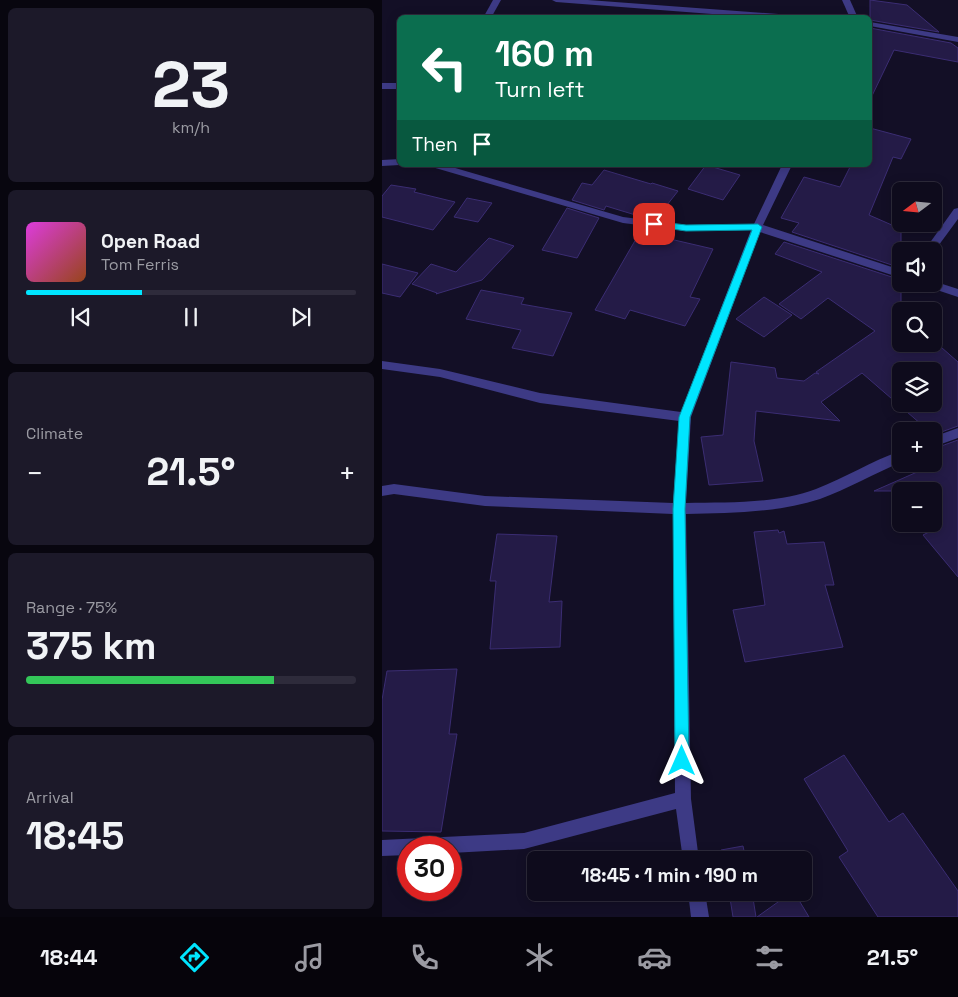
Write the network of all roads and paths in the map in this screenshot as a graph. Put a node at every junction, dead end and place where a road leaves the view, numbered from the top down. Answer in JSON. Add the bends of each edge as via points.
{"nodes":[{"id":1,"x":497,"y":0,"type":"edge"},
{"id":2,"x":556,"y":0,"type":"edge"},
{"id":3,"x":846,"y":0,"type":"edge"},
{"id":4,"x":603,"y":1,"type":"edge"},
{"id":5,"x":488,"y":15,"type":"edge"},
{"id":6,"x":770,"y":15,"type":"edge"},
{"id":7,"x":853,"y":15,"type":"edge"},
{"id":8,"x":872,"y":24,"type":"edge"},
{"id":9,"x":958,"y":40,"type":"edge"},
{"id":10,"x":382,"y":86,"type":"edge"},
{"id":11,"x":397,"y":86,"type":"edge"},
{"id":12,"x":397,"y":162,"type":"edge"},
{"id":13,"x":382,"y":163,"type":"edge"},
{"id":14,"x":442,"y":167,"type":"edge"},
{"id":15,"x":786,"y":167,"type":"edge"},
{"id":16,"x":958,"y":211,"type":"edge"},
{"id":17,"x":758,"y":227,"type":"junction"},
{"id":18,"x":936,"y":242,"type":"edge"},
{"id":19,"x":892,"y":271,"type":"edge"},
{"id":20,"x":942,"y":287,"type":"edge"},
{"id":21,"x":958,"y":293,"type":"edge"},
{"id":22,"x":382,"y":364,"type":"edge"},
{"id":23,"x":685,"y":417,"type":"junction"},
{"id":24,"x":958,"y":432,"type":"edge"},
{"id":25,"x":942,"y":438,"type":"edge"},
{"id":26,"x":892,"y":460,"type":"edge"},
{"id":27,"x":382,"y":491,"type":"edge"},
{"id":28,"x":679,"y":509,"type":"junction"},
{"id":29,"x":682,"y":800,"type":"junction"},
{"id":30,"x":382,"y":848,"type":"edge"},
{"id":31,"x":690,"y":851,"type":"edge"},
{"id":32,"x":697,"y":901,"type":"edge"},
{"id":33,"x":700,"y":917,"type":"edge"}],
"edges":[{"from":1,"to":5,"type":"street"},
{"from":2,"to":4,"type":"street"},
{"from":3,"to":7,"type":"street"},
{"from":4,"to":6,"type":"street"},
{"from":8,"to":9,"type":"street"},
{"from":10,"to":11,"type":"street"},
{"from":12,"to":13,"type":"street"},
{"from":14,"to":17,"type":"street","via":[[623,220],[686,228]]},
{"from":15,"to":17,"type":"street"},
{"from":16,"to":18,"type":"street"},
{"from":17,"to":19,"type":"street"},
{"from":17,"to":23,"type":"street"},
{"from":20,"to":21,"type":"street"},
{"from":22,"to":23,"type":"street","via":[[440,373],[540,398]]},
{"from":23,"to":28,"type":"street"},
{"from":24,"to":25,"type":"street"},
{"from":26,"to":28,"type":"street","via":[[818,494],[791,501],[744,507]]},
{"from":27,"to":28,"type":"street","via":[[394,489],[485,501]]},
{"from":28,"to":29,"type":"street"},
{"from":29,"to":30,"type":"street","via":[[524,841]]},
{"from":29,"to":31,"type":"street"},
{"from":32,"to":33,"type":"street"}]}
